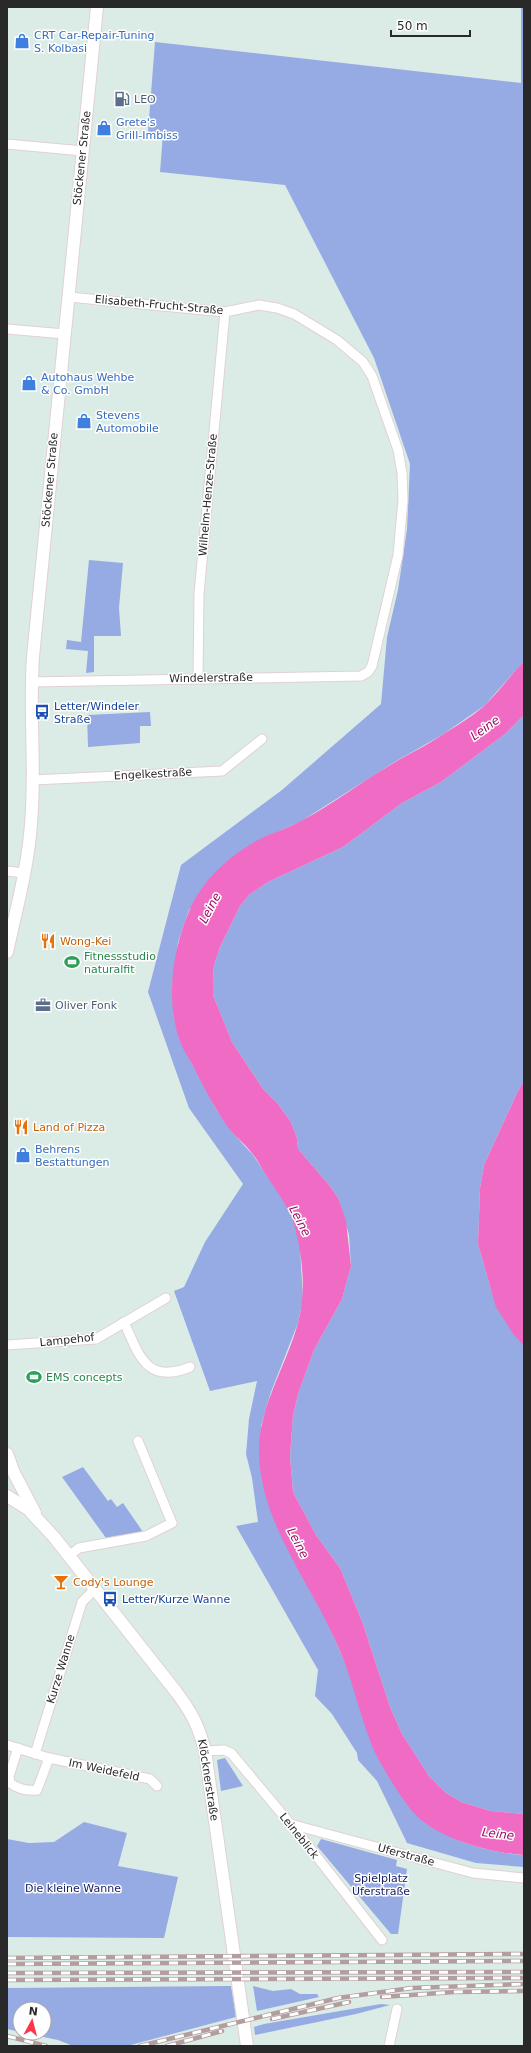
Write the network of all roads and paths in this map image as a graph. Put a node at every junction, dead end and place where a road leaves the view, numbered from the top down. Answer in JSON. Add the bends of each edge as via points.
{"nodes":[{"id":1,"x":97,"y":7,"type":"edge"},
{"id":2,"x":7,"y":144,"type":"edge"},
{"id":3,"x":83,"y":150,"type":"junction"},
{"id":4,"x":69,"y":297,"type":"junction"},
{"id":5,"x":225,"y":312,"type":"junction"},
{"id":6,"x":7,"y":329,"type":"edge"},
{"id":7,"x":65,"y":334,"type":"junction"},
{"id":8,"x":376,"y":652,"type":"joint"},
{"id":9,"x":198,"y":678,"type":"junction"},
{"id":10,"x":32,"y":682,"type":"junction"},
{"id":11,"x":262,"y":739,"type":"dead end"},
{"id":12,"x":33,"y":780,"type":"junction"},
{"id":13,"x":7,"y":871,"type":"edge"},
{"id":14,"x":24,"y":873,"type":"junction"},
{"id":15,"x":7,"y":952,"type":"edge"},
{"id":16,"x":166,"y":1298,"type":"dead end"},
{"id":17,"x":124,"y":1322,"type":"junction"},
{"id":18,"x":7,"y":1345,"type":"edge"},
{"id":19,"x":190,"y":1367,"type":"dead end"},
{"id":20,"x":138,"y":1441,"type":"dead end"},
{"id":21,"x":7,"y":1454,"type":"edge"},
{"id":22,"x":7,"y":1496,"type":"edge"},
{"id":23,"x":38,"y":1519,"type":"junction"},
{"id":24,"x":70,"y":1555,"type":"junction"},
{"id":25,"x":95,"y":1589,"type":"junction"},
{"id":26,"x":7,"y":1745,"type":"edge"},
{"id":27,"x":18,"y":1748,"type":"junction"},
{"id":28,"x":205,"y":1751,"type":"junction"},
{"id":29,"x":35,"y":1754,"type":"junction"},
{"id":30,"x":49,"y":1758,"type":"junction"},
{"id":31,"x":157,"y":1786,"type":"dead end"},
{"id":32,"x":290,"y":1824,"type":"junction"},
{"id":33,"x":524,"y":1878,"type":"edge"},
{"id":34,"x":382,"y":1940,"type":"dead end"},
{"id":35,"x":397,"y":2009,"type":"dead end"},
{"id":36,"x":247,"y":2046,"type":"edge"},
{"id":37,"x":389,"y":2046,"type":"edge"}],
"edges":[{"from":1,"to":3,"type":"main road","name":"Stöckener Straße"},
{"from":2,"to":3,"type":"street"},
{"from":3,"to":4,"type":"main road","name":"Stöckener Straße"},
{"from":4,"to":5,"type":"street","name":"Elisabeth-Frucht-Straße"},
{"from":4,"to":7,"type":"main road","name":"Stöckener Straße"},
{"from":5,"to":8,"type":"street","name":"Elisabeth-Frucht-Straße","via":[[259,305],[294,314],[351,350],[372,376],[398,450],[403,500],[398,555]]},
{"from":5,"to":9,"type":"street","name":"Wilhelm-Henze-Straße","via":[[198,594]]},
{"from":6,"to":7,"type":"street"},
{"from":7,"to":10,"type":"main road","name":"Stöckener Straße"},
{"from":8,"to":9,"type":"street","name":"Windelerstraße","via":[[372,666],[361,676]]},
{"from":9,"to":10,"type":"street","name":"Windelerstraße"},
{"from":10,"to":12,"type":"main road","name":"Stöckener Straße"},
{"from":11,"to":12,"type":"street","name":"Engelkestraße","via":[[222,771]]},
{"from":12,"to":14,"type":"main road","name":"Stöckener Straße","via":[[31,824]]},
{"from":13,"to":14,"type":"street"},
{"from":14,"to":15,"type":"main road","name":"Stöckener Straße"},
{"from":16,"to":17,"type":"street","name":"Lampehof"},
{"from":17,"to":18,"type":"street","name":"Lampehof","via":[[96,1339]]},
{"from":17,"to":19,"type":"street","via":[[141,1359],[148,1365],[167,1373]]},
{"from":20,"to":24,"type":"street","via":[[172,1523],[146,1536],[79,1548]]},
{"from":21,"to":23,"type":"main road"},
{"from":22,"to":23,"type":"main road","via":[[28,1509]]},
{"from":23,"to":24,"type":"main road","name":"Klöcknerstraße"},
{"from":24,"to":25,"type":"main road","name":"Klöcknerstraße"},
{"from":25,"to":28,"type":"main road","name":"Klöcknerstraße","via":[[193,1715]]},
{"from":25,"to":29,"type":"street","name":"Kurze Wanne","via":[[82,1602]]},
{"from":26,"to":27,"type":"street","name":"Im Weidefeld"},
{"from":27,"to":29,"type":"street","name":"Im Weidefeld"},
{"from":27,"to":30,"type":"street","via":[[9,1776],[10,1783],[29,1791],[37,1790]]},
{"from":28,"to":32,"type":"street","name":"Leineblick","via":[[224,1750],[231,1753]]},
{"from":28,"to":36,"type":"main road","name":"Klöcknerstraße"},
{"from":29,"to":30,"type":"street","name":"Im Weidefeld"},
{"from":30,"to":31,"type":"street","name":"Im Weidefeld","via":[[150,1779]]},
{"from":32,"to":33,"type":"street","name":"Uferstraße","via":[[473,1873]]},
{"from":32,"to":34,"type":"street","name":"Leineblick"},
{"from":35,"to":37,"type":"street"}]}
